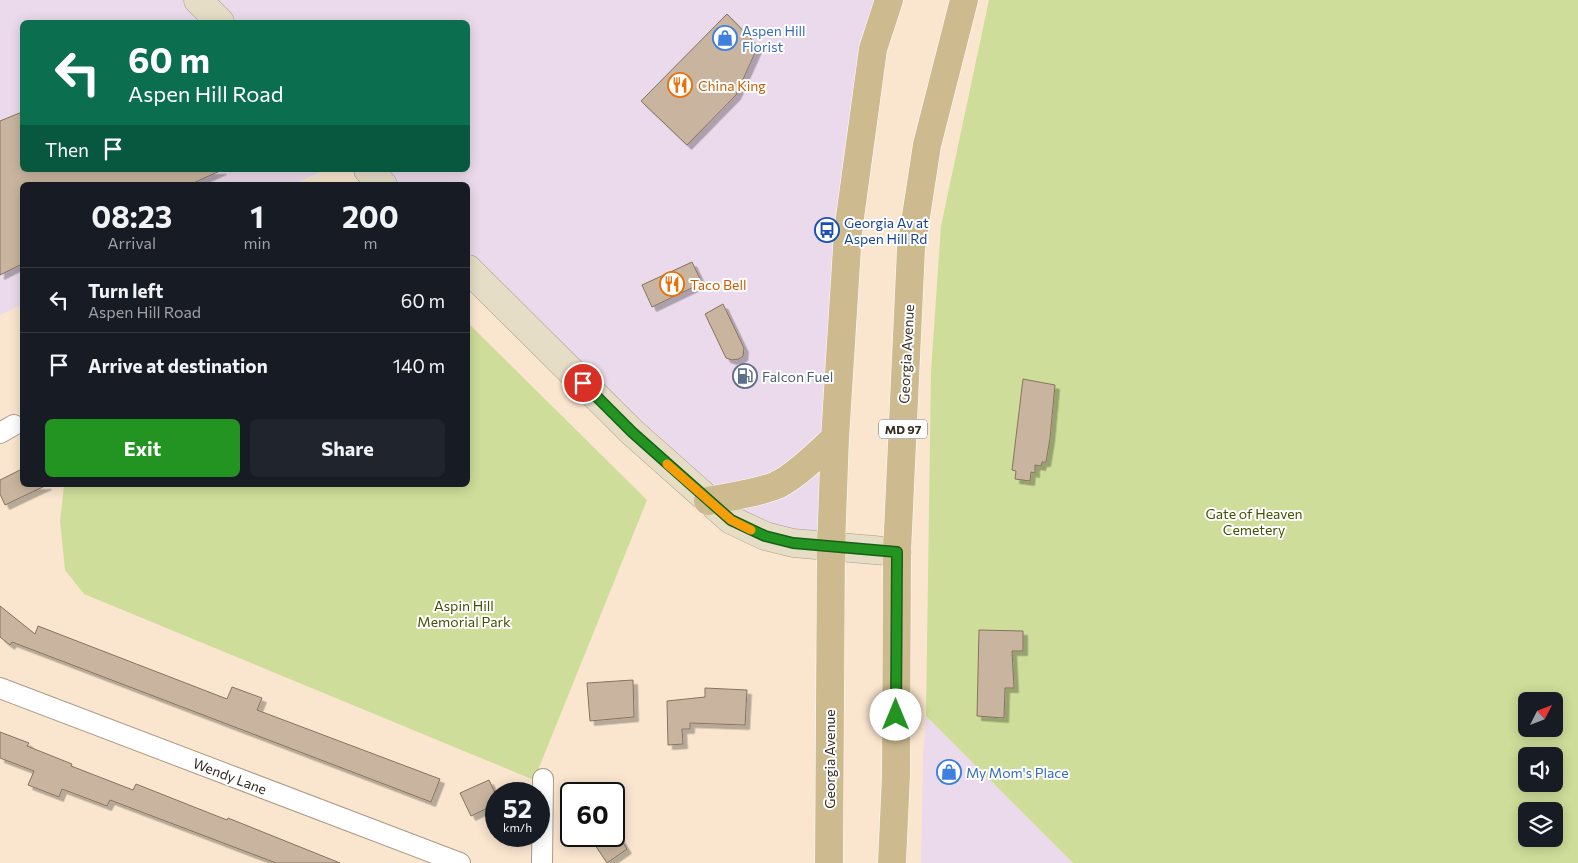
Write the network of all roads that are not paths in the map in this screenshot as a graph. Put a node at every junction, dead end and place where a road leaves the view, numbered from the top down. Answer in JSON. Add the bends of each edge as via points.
{"nodes":[{"id":1,"x":198,"y":0,"type":"edge"},
{"id":2,"x":889,"y":0,"type":"edge"},
{"id":3,"x":964,"y":0,"type":"edge"},
{"id":4,"x":218,"y":20,"type":"edge"},
{"id":5,"x":370,"y":172,"type":"edge"},
{"id":6,"x":380,"y":182,"type":"edge"},
{"id":7,"x":470,"y":271,"type":"edge"},
{"id":8,"x":834,"y":438,"type":"junction"},
{"id":9,"x":708,"y":501,"type":"junction"},
{"id":10,"x":831,"y":548,"type":"junction"},
{"id":11,"x":897,"y":552,"type":"junction"},
{"id":12,"x":0,"y":688,"type":"edge"},
{"id":13,"x":543,"y":779,"type":"dead end"},
{"id":14,"x":832,"y":858,"type":"edge"},
{"id":15,"x":460,"y":863,"type":"edge"},
{"id":16,"x":542,"y":863,"type":"edge"},
{"id":17,"x":892,"y":863,"type":"edge"}],
"edges":[{"from":1,"to":4,"type":"street"},
{"from":2,"to":8,"type":"main road","name":"Georgia Avenue","via":[[873,49],[848,232]]},
{"from":3,"to":11,"type":"main road","name":"Georgia Avenue","number":"MD 97","via":[[927,145],[912,249]]},
{"from":5,"to":6,"type":"street"},
{"from":7,"to":9,"type":"street","via":[[632,432]]},
{"from":8,"to":9,"type":"main road","via":[[813,459],[777,485]]},
{"from":8,"to":10,"type":"main road","name":"Georgia Avenue"},
{"from":9,"to":10,"type":"street","via":[[731,520],[765,536]]},
{"from":10,"to":11,"type":"street"},
{"from":10,"to":14,"type":"main road","name":"Georgia Avenue"},
{"from":11,"to":17,"type":"main road","name":"Georgia Avenue","number":"MD 97","via":[[896,775]]},
{"from":12,"to":15,"type":"street","name":"Wendy Lane"},
{"from":13,"to":16,"type":"street"}]}
